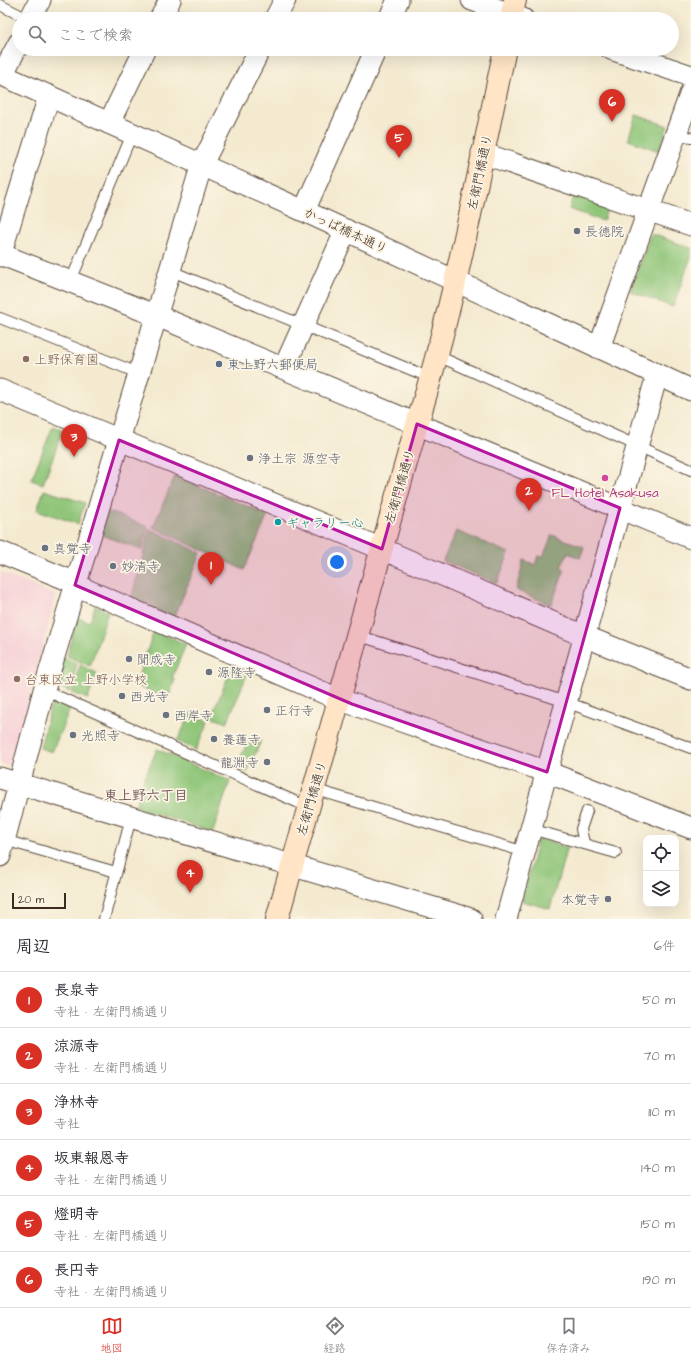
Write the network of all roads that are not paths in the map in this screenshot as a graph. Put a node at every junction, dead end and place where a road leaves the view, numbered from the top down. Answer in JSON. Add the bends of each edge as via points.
{"nodes":[{"id":1,"x":40,"y":0,"type":"edge"},
{"id":2,"x":285,"y":0,"type":"edge"},
{"id":3,"x":398,"y":0,"type":"edge"},
{"id":4,"x":472,"y":0,"type":"edge"},
{"id":5,"x":0,"y":5,"type":"edge"},
{"id":6,"x":14,"y":12,"type":"edge"},
{"id":7,"x":33,"y":12,"type":"edge"},
{"id":8,"x":279,"y":12,"type":"edge"},
{"id":9,"x":392,"y":12,"type":"edge"},
{"id":10,"x":512,"y":12,"type":"edge"},
{"id":11,"x":12,"y":55,"type":"edge"},
{"id":12,"x":142,"y":56,"type":"edge"},
{"id":13,"x":257,"y":56,"type":"edge"},
{"id":14,"x":373,"y":56,"type":"edge"},
{"id":15,"x":503,"y":56,"type":"edge"},
{"id":16,"x":632,"y":56,"type":"edge"},
{"id":17,"x":1,"y":75,"type":"edge"},
{"id":18,"x":691,"y":76,"type":"edge"},
{"id":19,"x":691,"y":92,"type":"edge"},
{"id":20,"x":49,"y":96,"type":"junction"},
{"id":21,"x":109,"y":123,"type":"junction"},
{"id":22,"x":132,"y":134,"type":"junction"},
{"id":23,"x":684,"y":135,"type":"edge"},
{"id":24,"x":482,"y":153,"type":"junction"},
{"id":25,"x":203,"y":164,"type":"junction"},
{"id":26,"x":650,"y":210,"type":"junction"},
{"id":27,"x":304,"y":211,"type":"junction"},
{"id":28,"x":691,"y":225,"type":"edge"},
{"id":29,"x":346,"y":230,"type":"junction"},
{"id":30,"x":0,"y":255,"type":"edge"},
{"id":31,"x":169,"y":270,"type":"junction"},
{"id":32,"x":456,"y":281,"type":"junction"},
{"id":33,"x":70,"y":283,"type":"junction"},
{"id":34,"x":155,"y":315,"type":"junction"},
{"id":35,"x":0,"y":318,"type":"edge"},
{"id":36,"x":303,"y":325,"type":"junction"},
{"id":37,"x":599,"y":348,"type":"junction"},
{"id":38,"x":438,"y":356,"type":"junction"},
{"id":39,"x":284,"y":368,"type":"junction"},
{"id":40,"x":138,"y":373,"type":"junction"},
{"id":41,"x":657,"y":375,"type":"junction"},
{"id":42,"x":431,"y":378,"type":"junction"},
{"id":43,"x":0,"y":390,"type":"edge"},
{"id":44,"x":691,"y":390,"type":"edge"},
{"id":45,"x":417,"y":424,"type":"junction"},
{"id":46,"x":119,"y":440,"type":"junction"},
{"id":47,"x":637,"y":447,"type":"junction"},
{"id":48,"x":691,"y":470,"type":"edge"},
{"id":49,"x":620,"y":508,"type":"junction"},
{"id":50,"x":691,"y":538,"type":"edge"},
{"id":51,"x":382,"y":549,"type":"junction"},
{"id":52,"x":0,"y":552,"type":"edge"},
{"id":53,"x":75,"y":584,"type":"junction"},
{"id":54,"x":357,"y":635,"type":"junction"},
{"id":55,"x":584,"y":636,"type":"junction"},
{"id":56,"x":691,"y":679,"type":"edge"},
{"id":57,"x":44,"y":690,"type":"junction"},
{"id":58,"x":338,"y":699,"type":"junction"},
{"id":59,"x":566,"y":702,"type":"junction"},
{"id":60,"x":691,"y":748,"type":"edge"},
{"id":61,"x":547,"y":772,"type":"junction"},
{"id":62,"x":0,"y":778,"type":"edge"},
{"id":63,"x":20,"y":784,"type":"junction"},
{"id":64,"x":311,"y":798,"type":"junction"},
{"id":65,"x":587,"y":811,"type":"dead end"},
{"id":66,"x":131,"y":818,"type":"junction"},
{"id":67,"x":691,"y":828,"type":"edge"},
{"id":68,"x":532,"y":829,"type":"junction"},
{"id":69,"x":584,"y":843,"type":"junction"},
{"id":70,"x":2,"y":848,"type":"edge"},
{"id":71,"x":525,"y":852,"type":"junction"},
{"id":72,"x":616,"y":853,"type":"dead end"},
{"id":73,"x":292,"y":865,"type":"junction"},
{"id":74,"x":116,"y":872,"type":"junction"},
{"id":75,"x":104,"y":919,"type":"edge"},
{"id":76,"x":276,"y":919,"type":"edge"},
{"id":77,"x":472,"y":919,"type":"edge"},
{"id":78,"x":506,"y":919,"type":"edge"}],
"edges":[{"from":1,"to":7,"type":"street"},
{"from":2,"to":8,"type":"street"},
{"from":3,"to":9,"type":"street"},
{"from":4,"to":10,"type":"street"},
{"from":5,"to":6,"type":"lane"},
{"from":11,"to":17,"type":"street"},
{"from":12,"to":21,"type":"street"},
{"from":13,"to":25,"type":"street"},
{"from":14,"to":27,"type":"street"},
{"from":15,"to":24,"type":"street","name":"左衛門橋通り"},
{"from":16,"to":18,"type":"street"},
{"from":17,"to":20,"type":"street","name":"かっぱ橋本通り"},
{"from":19,"to":23,"type":"street"},
{"from":20,"to":21,"type":"street","name":"かっぱ橋本通り"},
{"from":20,"to":30,"type":"street"},
{"from":21,"to":22,"type":"street","name":"かっぱ橋本通り"},
{"from":22,"to":25,"type":"street","name":"かっぱ橋本通り"},
{"from":22,"to":33,"type":"lane"},
{"from":23,"to":26,"type":"street"},
{"from":24,"to":26,"type":"street"},
{"from":24,"to":32,"type":"street","name":"左衛門橋通り"},
{"from":25,"to":27,"type":"street","name":"かっぱ橋本通り"},
{"from":25,"to":31,"type":"street"},
{"from":26,"to":28,"type":"street"},
{"from":26,"to":37,"type":"street"},
{"from":27,"to":29,"type":"street","name":"かっぱ橋本通り"},
{"from":29,"to":32,"type":"street","name":"かっぱ橋本通り"},
{"from":29,"to":36,"type":"street"},
{"from":30,"to":33,"type":"street"},
{"from":31,"to":34,"type":"street"},
{"from":31,"to":36,"type":"lane"},
{"from":32,"to":37,"type":"street","name":"かっぱ橋本通り"},
{"from":32,"to":38,"type":"street","name":"左衛門橋通り"},
{"from":33,"to":34,"type":"street"},
{"from":34,"to":39,"type":"street"},
{"from":34,"to":40,"type":"street"},
{"from":35,"to":40,"type":"lane"},
{"from":36,"to":39,"type":"street"},
{"from":36,"to":42,"type":"lane"},
{"from":37,"to":41,"type":"street","name":"かっぱ橋本通り"},
{"from":38,"to":42,"type":"street","name":"左衛門橋通り"},
{"from":38,"to":47,"type":"lane"},
{"from":39,"to":45,"type":"street"},
{"from":40,"to":46,"type":"street"},
{"from":41,"to":44,"type":"street","name":"かっぱ橋本通り"},
{"from":41,"to":47,"type":"street"},
{"from":42,"to":45,"type":"street","name":"左衛門橋通り"},
{"from":43,"to":46,"type":"street"},
{"from":45,"to":49,"type":"street"},
{"from":45,"to":51,"type":"street","name":"左衛門橋通り"},
{"from":46,"to":51,"type":"street"},
{"from":46,"to":53,"type":"street"},
{"from":47,"to":48,"type":"lane"},
{"from":47,"to":49,"type":"street"},
{"from":49,"to":50,"type":"street"},
{"from":49,"to":55,"type":"street"},
{"from":51,"to":54,"type":"street","name":"左衛門橋通り"},
{"from":51,"to":55,"type":"street"},
{"from":52,"to":53,"type":"street"},
{"from":53,"to":57,"type":"street"},
{"from":53,"to":58,"type":"street"},
{"from":54,"to":58,"type":"street","name":"左衛門橋通り"},
{"from":54,"to":59,"type":"lane"},
{"from":55,"to":56,"type":"street"},
{"from":55,"to":59,"type":"street"},
{"from":57,"to":63,"type":"street"},
{"from":57,"to":64,"type":"lane"},
{"from":58,"to":61,"type":"street"},
{"from":58,"to":64,"type":"street","name":"左衛門橋通り"},
{"from":59,"to":60,"type":"lane"},
{"from":59,"to":61,"type":"street"},
{"from":61,"to":67,"type":"street"},
{"from":61,"to":68,"type":"street"},
{"from":62,"to":63,"type":"street"},
{"from":63,"to":66,"type":"street"},
{"from":63,"to":70,"type":"street"},
{"from":64,"to":71,"type":"lane"},
{"from":64,"to":73,"type":"street","name":"左衛門橋通り"},
{"from":65,"to":69,"type":"lane","via":[[582,829]]},
{"from":66,"to":73,"type":"street"},
{"from":66,"to":74,"type":"lane"},
{"from":68,"to":69,"type":"lane"},
{"from":68,"to":71,"type":"street"},
{"from":69,"to":72,"type":"lane"},
{"from":70,"to":74,"type":"lane"},
{"from":71,"to":78,"type":"street"},
{"from":73,"to":76,"type":"street","name":"左衛門橋通り"},
{"from":73,"to":77,"type":"street"},
{"from":74,"to":75,"type":"lane"}]}
